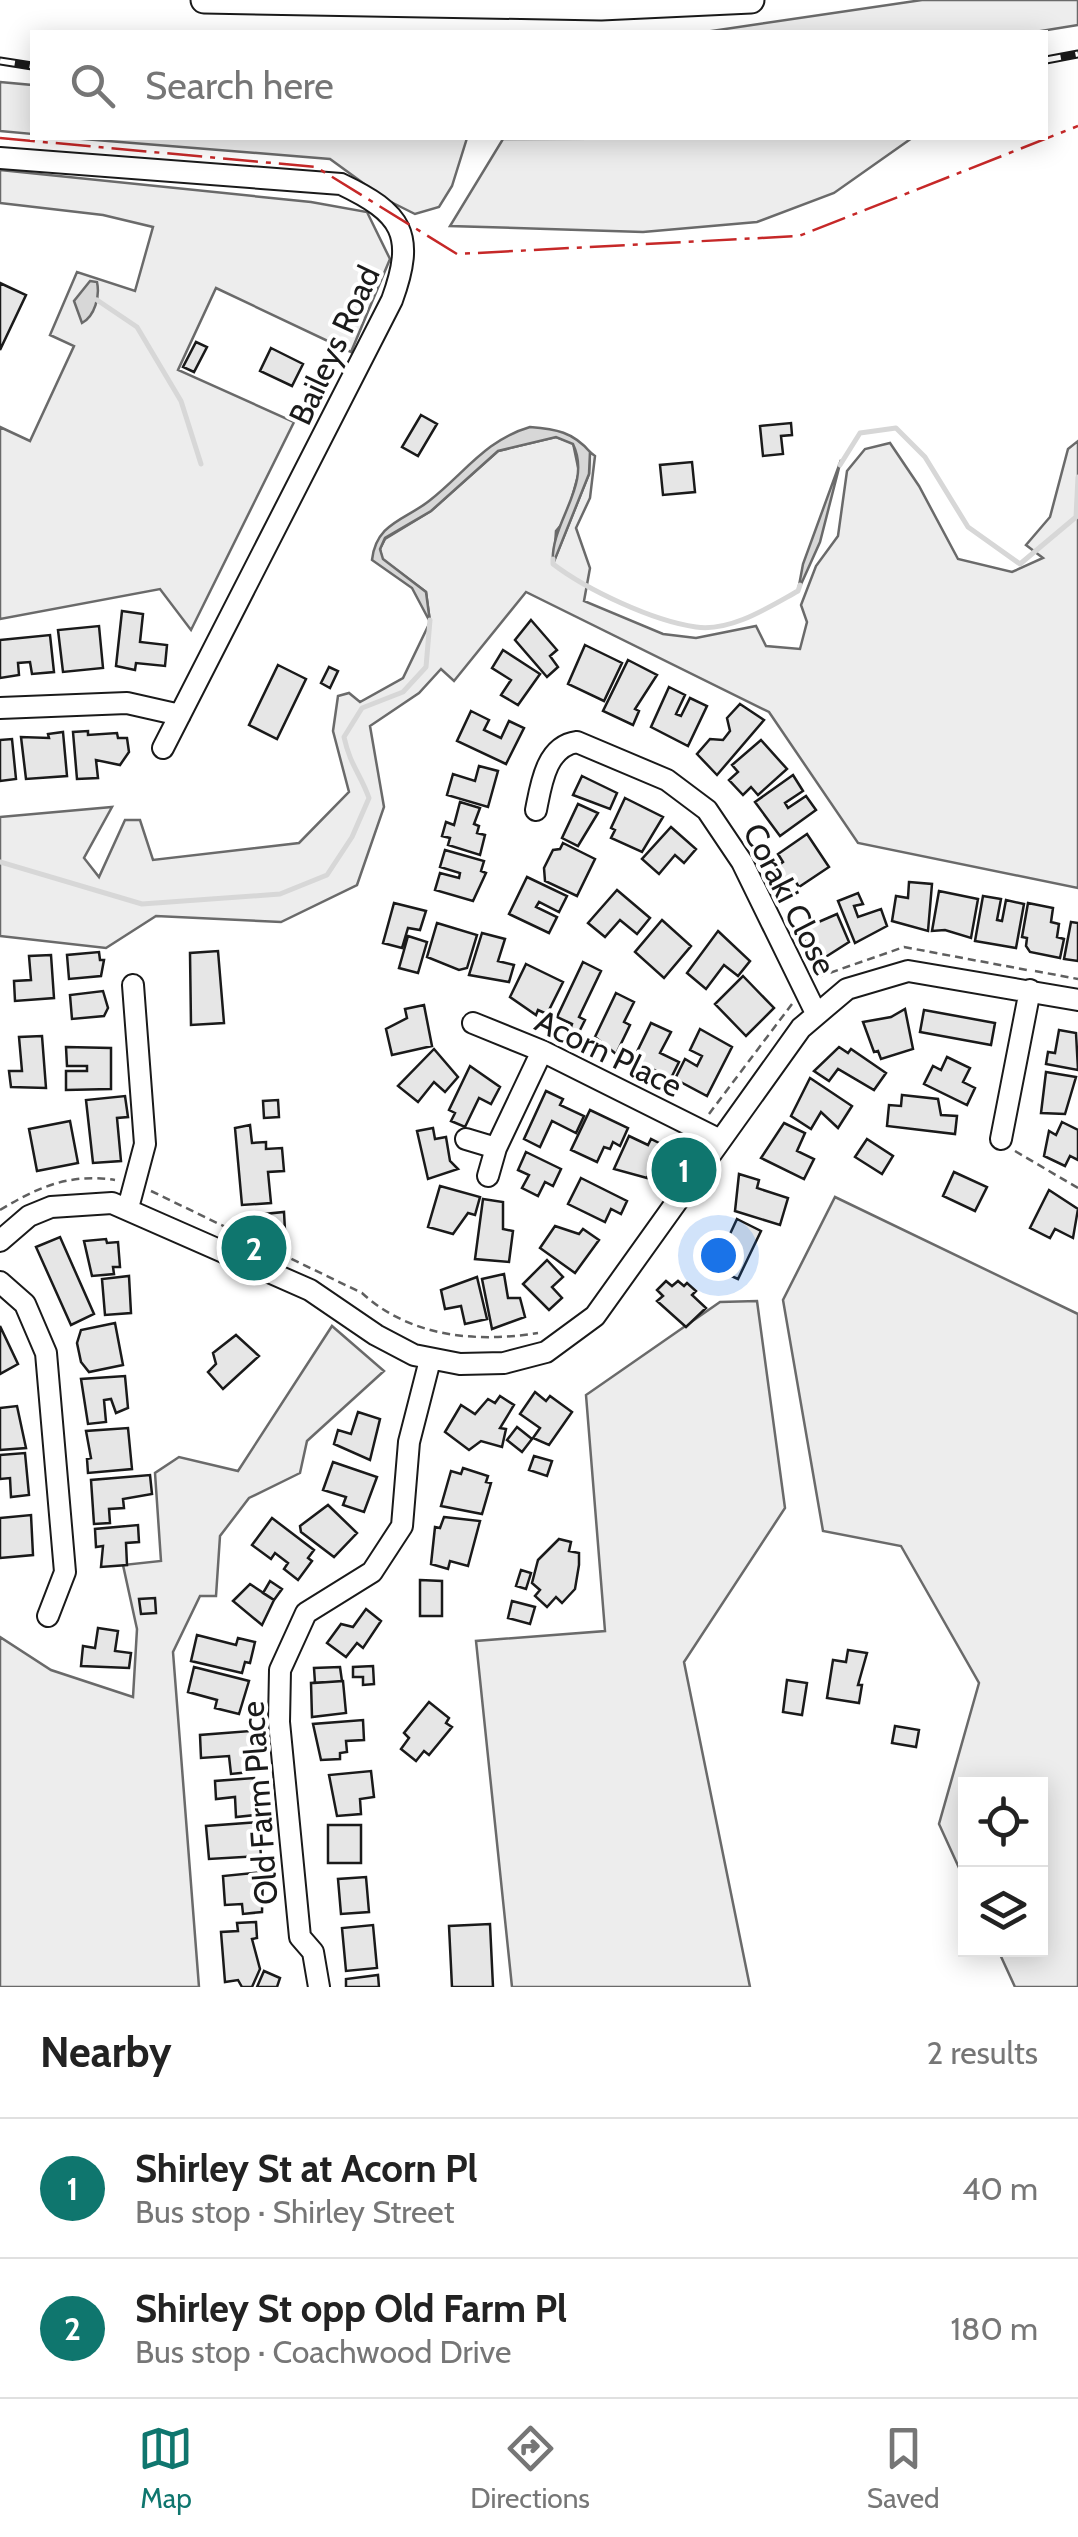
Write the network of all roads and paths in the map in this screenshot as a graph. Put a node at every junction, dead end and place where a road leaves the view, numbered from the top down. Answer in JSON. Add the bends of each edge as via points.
{"nodes":[{"id":1,"x":204,"y":0,"type":"edge"},
{"id":2,"x":752,"y":0,"type":"edge"},
{"id":3,"x":0,"y":158,"type":"edge"},
{"id":4,"x":0,"y":708,"type":"edge"},
{"id":5,"x":180,"y":715,"type":"junction"},
{"id":6,"x":164,"y":748,"type":"dead end"},
{"id":7,"x":536,"y":810,"type":"dead end"},
{"id":8,"x":1078,"y":980,"type":"edge"},
{"id":9,"x":133,"y":984,"type":"dead end"},
{"id":10,"x":802,"y":990,"type":"junction"},
{"id":11,"x":1030,"y":990,"type":"junction"},
{"id":12,"x":1078,"y":1000,"type":"edge"},
{"id":13,"x":816,"y":1011,"type":"junction"},
{"id":14,"x":474,"y":1023,"type":"dead end"},
{"id":15,"x":542,"y":1051,"type":"junction"},
{"id":16,"x":698,"y":1129,"type":"junction"},
{"id":17,"x":466,"y":1139,"type":"dead end"},
{"id":18,"x":718,"y":1139,"type":"junction"},
{"id":19,"x":1001,"y":1140,"type":"joint"},
{"id":20,"x":496,"y":1148,"type":"junction"},
{"id":21,"x":488,"y":1176,"type":"dead end"},
{"id":22,"x":136,"y":1184,"type":"junction"},
{"id":23,"x":1078,"y":1188,"type":"edge"},
{"id":24,"x":128,"y":1208,"type":"junction"},
{"id":25,"x":0,"y":1241,"type":"edge"},
{"id":26,"x":0,"y":1282,"type":"edge"},
{"id":27,"x":538,"y":1332,"type":"dead end"},
{"id":28,"x":430,"y":1360,"type":"junction"},
{"id":29,"x":48,"y":1616,"type":"dead end"},
{"id":30,"x":319,"y":1987,"type":"edge"}],
"edges":[{"from":1,"to":2,"type":"main road","via":[[601,7]]},
{"from":3,"to":5,"type":"street","name":"Baileys Road","via":[[341,184],[380,202],[400,230],[406,262],[392,300]]},
{"from":4,"to":5,"type":"street","via":[[127,703]]},
{"from":5,"to":6,"type":"street","name":"Baileys Road"},
{"from":7,"to":10,"type":"street","name":"Coraki Close","via":[[546,771],[570,743],[599,748],[667,780],[706,810],[742,862]]},
{"from":8,"to":10,"type":"path","via":[[904,947],[816,978]]},
{"from":9,"to":22,"type":"street","via":[[145,1144]]},
{"from":10,"to":13,"type":"street","name":"Coraki Close"},
{"from":10,"to":16,"type":"path"},
{"from":11,"to":12,"type":"street"},
{"from":11,"to":13,"type":"street","via":[[908,971],[870,979]]},
{"from":11,"to":19,"type":"street"},
{"from":13,"to":18,"type":"street"},
{"from":14,"to":15,"type":"street","name":"Acorn Place"},
{"from":15,"to":16,"type":"street","name":"Acorn Place"},
{"from":15,"to":20,"type":"street"},
{"from":16,"to":18,"type":"street","name":"Acorn Place"},
{"from":17,"to":20,"type":"street"},
{"from":18,"to":28,"type":"street","via":[[579,1331],[546,1352],[504,1363]]},
{"from":19,"to":23,"type":"path","via":[[1033,1166]]},
{"from":20,"to":21,"type":"street"},
{"from":22,"to":24,"type":"street"},
{"from":22,"to":27,"type":"path","via":[[362,1292],[402,1319],[489,1340]]},
{"from":24,"to":25,"type":"street","via":[[91,1202],[50,1207]]},
{"from":24,"to":28,"type":"street","via":[[310,1290],[386,1341]]},
{"from":26,"to":29,"type":"street","via":[[25,1304],[46,1353],[65,1572]]},
{"from":28,"to":30,"type":"street","name":"Old Farm Place","via":[[408,1442],[402,1526],[372,1572],[306,1613],[280,1670],[300,1937],[313,1952]]}]}
